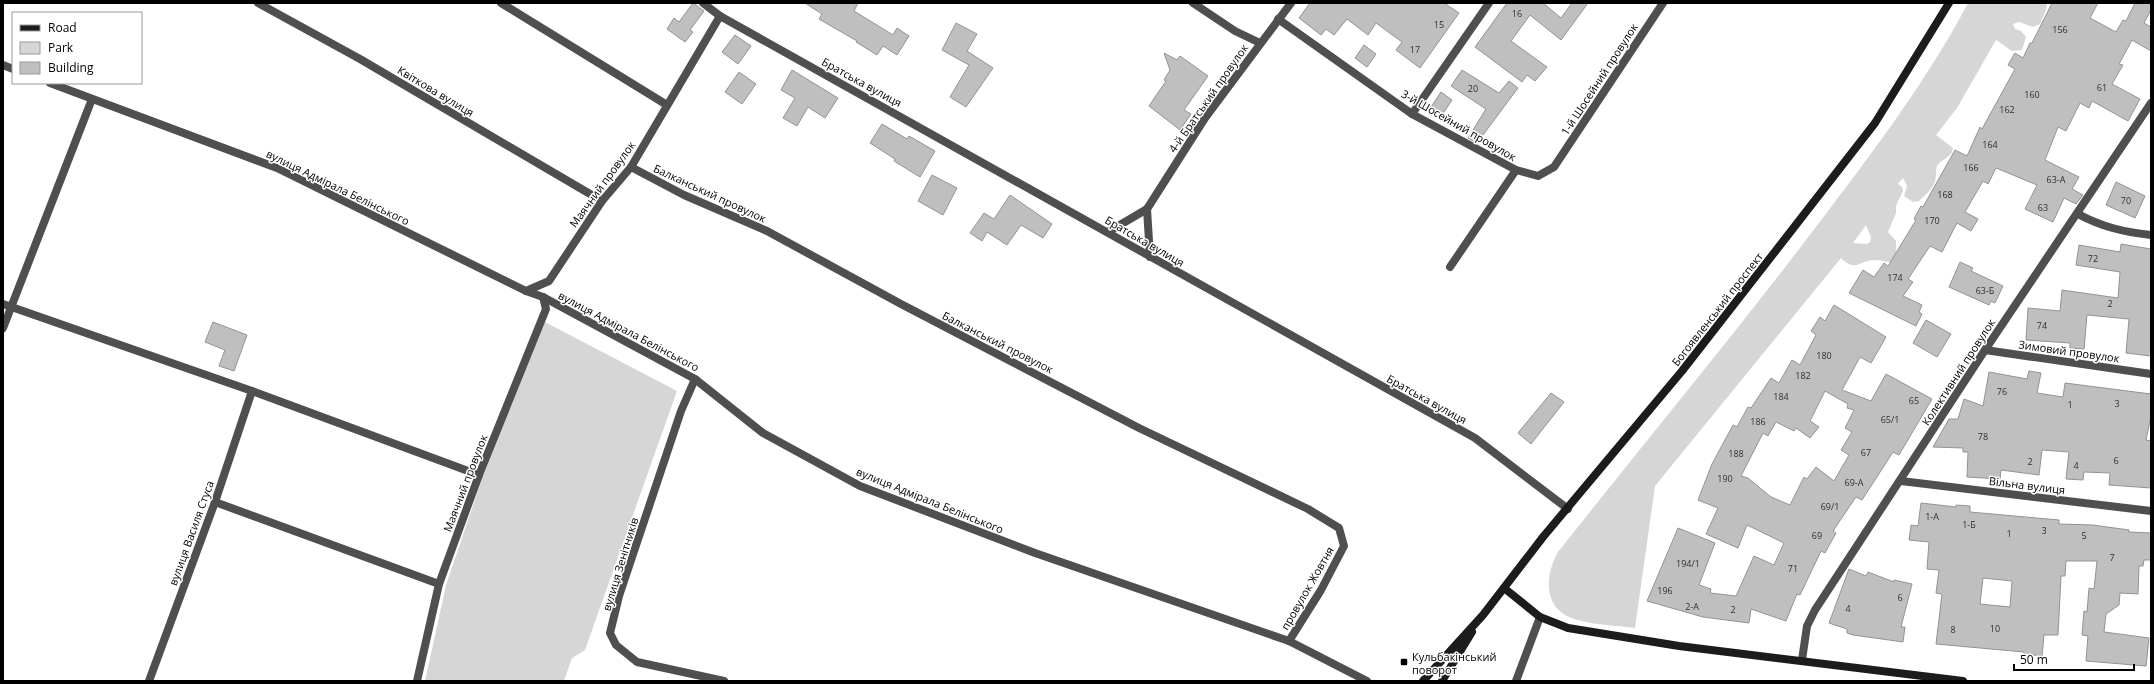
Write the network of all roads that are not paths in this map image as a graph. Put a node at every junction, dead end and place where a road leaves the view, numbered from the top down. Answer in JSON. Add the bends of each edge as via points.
{"nodes":[{"id":1,"x":258,"y":3,"type":"edge"},
{"id":2,"x":501,"y":3,"type":"edge"},
{"id":3,"x":703,"y":3,"type":"edge"},
{"id":4,"x":1193,"y":3,"type":"edge"},
{"id":5,"x":1291,"y":3,"type":"edge"},
{"id":6,"x":1489,"y":3,"type":"edge"},
{"id":7,"x":1663,"y":3,"type":"edge"},
{"id":8,"x":1949,"y":3,"type":"edge"},
{"id":9,"x":720,"y":16,"type":"junction"},
{"id":10,"x":1278,"y":19,"type":"junction"},
{"id":11,"x":1260,"y":43,"type":"junction"},
{"id":12,"x":53,"y":84,"type":"edge"},
{"id":13,"x":92,"y":99,"type":"junction"},
{"id":14,"x":2151,"y":104,"type":"edge"},
{"id":15,"x":667,"y":105,"type":"junction"},
{"id":16,"x":1412,"y":114,"type":"junction"},
{"id":17,"x":631,"y":167,"type":"junction"},
{"id":18,"x":1554,"y":167,"type":"joint"},
{"id":19,"x":1516,"y":170,"type":"junction"},
{"id":20,"x":602,"y":201,"type":"junction"},
{"id":21,"x":1147,"y":209,"type":"junction"},
{"id":22,"x":2078,"y":214,"type":"junction"},
{"id":23,"x":1108,"y":232,"type":"junction"},
{"id":24,"x":2151,"y":235,"type":"edge"},
{"id":25,"x":1150,"y":257,"type":"junction"},
{"id":26,"x":1450,"y":267,"type":"dead end"},
{"id":27,"x":526,"y":291,"type":"junction"},
{"id":28,"x":543,"y":297,"type":"junction"},
{"id":29,"x":3,"y":304,"type":"edge"},
{"id":30,"x":12,"y":307,"type":"junction"},
{"id":31,"x":3,"y":328,"type":"edge"},
{"id":32,"x":1985,"y":350,"type":"junction"},
{"id":33,"x":2151,"y":374,"type":"edge"},
{"id":34,"x":695,"y":379,"type":"junction"},
{"id":35,"x":252,"y":391,"type":"junction"},
{"id":36,"x":479,"y":475,"type":"junction"},
{"id":37,"x":1901,"y":481,"type":"junction"},
{"id":38,"x":215,"y":502,"type":"junction"},
{"id":39,"x":1568,"y":509,"type":"junction"},
{"id":40,"x":2151,"y":511,"type":"edge"},
{"id":41,"x":1344,"y":546,"type":"joint"},
{"id":42,"x":439,"y":584,"type":"junction"},
{"id":43,"x":1504,"y":588,"type":"junction"},
{"id":44,"x":1483,"y":615,"type":"junction"},
{"id":45,"x":1540,"y":617,"type":"junction"},
{"id":46,"x":1288,"y":641,"type":"junction"},
{"id":47,"x":1802,"y":660,"type":"junction"},
{"id":48,"x":1915,"y":678,"type":"edge"},
{"id":49,"x":149,"y":681,"type":"edge"},
{"id":50,"x":417,"y":681,"type":"edge"},
{"id":51,"x":724,"y":681,"type":"edge"},
{"id":52,"x":1367,"y":681,"type":"edge"},
{"id":53,"x":1423,"y":681,"type":"edge"},
{"id":54,"x":1442,"y":681,"type":"edge"},
{"id":55,"x":1516,"y":681,"type":"edge"},
{"id":56,"x":1963,"y":681,"type":"edge"}],
"edges":[{"from":1,"to":20,"type":"street","name":"Квіткова вулиця","via":[[360,59]]},
{"from":2,"to":15,"type":"street"},
{"from":3,"to":9,"type":"street","name":"Братська вулиця"},
{"from":4,"to":11,"type":"street","via":[[1235,31]]},
{"from":5,"to":10,"type":"street","name":"4-й Братський провулок"},
{"from":6,"to":16,"type":"street"},
{"from":7,"to":18,"type":"street","name":"1-й Шосейний провулок"},
{"from":8,"to":39,"type":"main road","name":"Богоявленський проспект","via":[[1875,123],[1687,365]]},
{"from":9,"to":15,"type":"street","name":"Маячний провулок"},
{"from":9,"to":23,"type":"street","name":"Братська вулиця"},
{"from":10,"to":11,"type":"street","name":"4-й Братський провулок"},
{"from":10,"to":16,"type":"street","name":"3-й Шосейний провулок"},
{"from":11,"to":21,"type":"street","name":"4-й Братський провулок","via":[[1205,118]]},
{"from":12,"to":13,"type":"street","name":"вулиця Адмірала Белінського"},
{"from":13,"to":27,"type":"street","name":"вулиця Адмірала Белінського","via":[[277,168]]},
{"from":13,"to":30,"type":"street"},
{"from":14,"to":22,"type":"street","name":"Колективний провулок"},
{"from":15,"to":17,"type":"street","name":"Маячний провулок"},
{"from":16,"to":19,"type":"street","name":"3-й Шосейний провулок"},
{"from":17,"to":20,"type":"street","name":"Маячний провулок"},
{"from":17,"to":41,"type":"street","name":"Балканський провулок","via":[[684,195],[767,231],[1139,428],[1308,510],[1339,528]]},
{"from":18,"to":19,"type":"street","name":"3-й Шосейний провулок","via":[[1538,176]]},
{"from":19,"to":26,"type":"street"},
{"from":20,"to":27,"type":"street","name":"Маячний провулок","via":[[549,281]]},
{"from":21,"to":23,"type":"street","name":"4-й Братський провулок"},
{"from":21,"to":25,"type":"street"},
{"from":22,"to":24,"type":"street","via":[[2113,230]]},
{"from":22,"to":32,"type":"street","name":"Колективний провулок"},
{"from":23,"to":25,"type":"street","name":"Братська вулиця"},
{"from":25,"to":39,"type":"street","name":"Братська вулиця","via":[[1475,438]]},
{"from":27,"to":28,"type":"street","name":"вулиця Адмірала Белінського"},
{"from":28,"to":34,"type":"street","name":"вулиця Адмірала Белінського"},
{"from":28,"to":36,"type":"street","name":"Маячний провулок","via":[[546,309]]},
{"from":29,"to":30,"type":"street"},
{"from":30,"to":31,"type":"street"},
{"from":30,"to":35,"type":"street"},
{"from":32,"to":33,"type":"street","name":"Зимовий провулок"},
{"from":32,"to":37,"type":"street","name":"Колективний провулок"},
{"from":34,"to":46,"type":"street","name":"вулиця Адмірала Белінського","via":[[763,433],[860,486],[1034,553]]},
{"from":34,"to":51,"type":"street","name":"вулиця Зенітників","via":[[681,411],[619,596],[610,633],[616,645],[637,662]]},
{"from":35,"to":36,"type":"street"},
{"from":35,"to":38,"type":"street","name":"вулиця Василя Стуса"},
{"from":36,"to":42,"type":"street","name":"Маячний провулок"},
{"from":37,"to":40,"type":"street","name":"Вільна вулиця"},
{"from":37,"to":47,"type":"street","name":"Колективний провулок","via":[[1815,610],[1808,626]]},
{"from":38,"to":42,"type":"street"},
{"from":38,"to":49,"type":"street","name":"вулиця Василя Стуса"},
{"from":39,"to":43,"type":"main road","name":"Богоявленський проспект"},
{"from":41,"to":46,"type":"street","name":"провулок Жовтня","via":[[1321,590]]},
{"from":42,"to":50,"type":"street","name":"Маячний провулок"},
{"from":43,"to":44,"type":"main road","name":"Богоявленський проспект"},
{"from":43,"to":45,"type":"main road"},
{"from":44,"to":53,"type":"main road","name":"Богоявленський проспект"},
{"from":44,"to":54,"type":"main road","name":"Богоявленський проспект"},
{"from":45,"to":47,"type":"main road","via":[[1568,628],[1679,646]]},
{"from":45,"to":55,"type":"street"},
{"from":46,"to":52,"type":"street","name":"вулиця Адмірала Белінського"},
{"from":47,"to":48,"type":"main road"},
{"from":48,"to":56,"type":"main road"}]}
